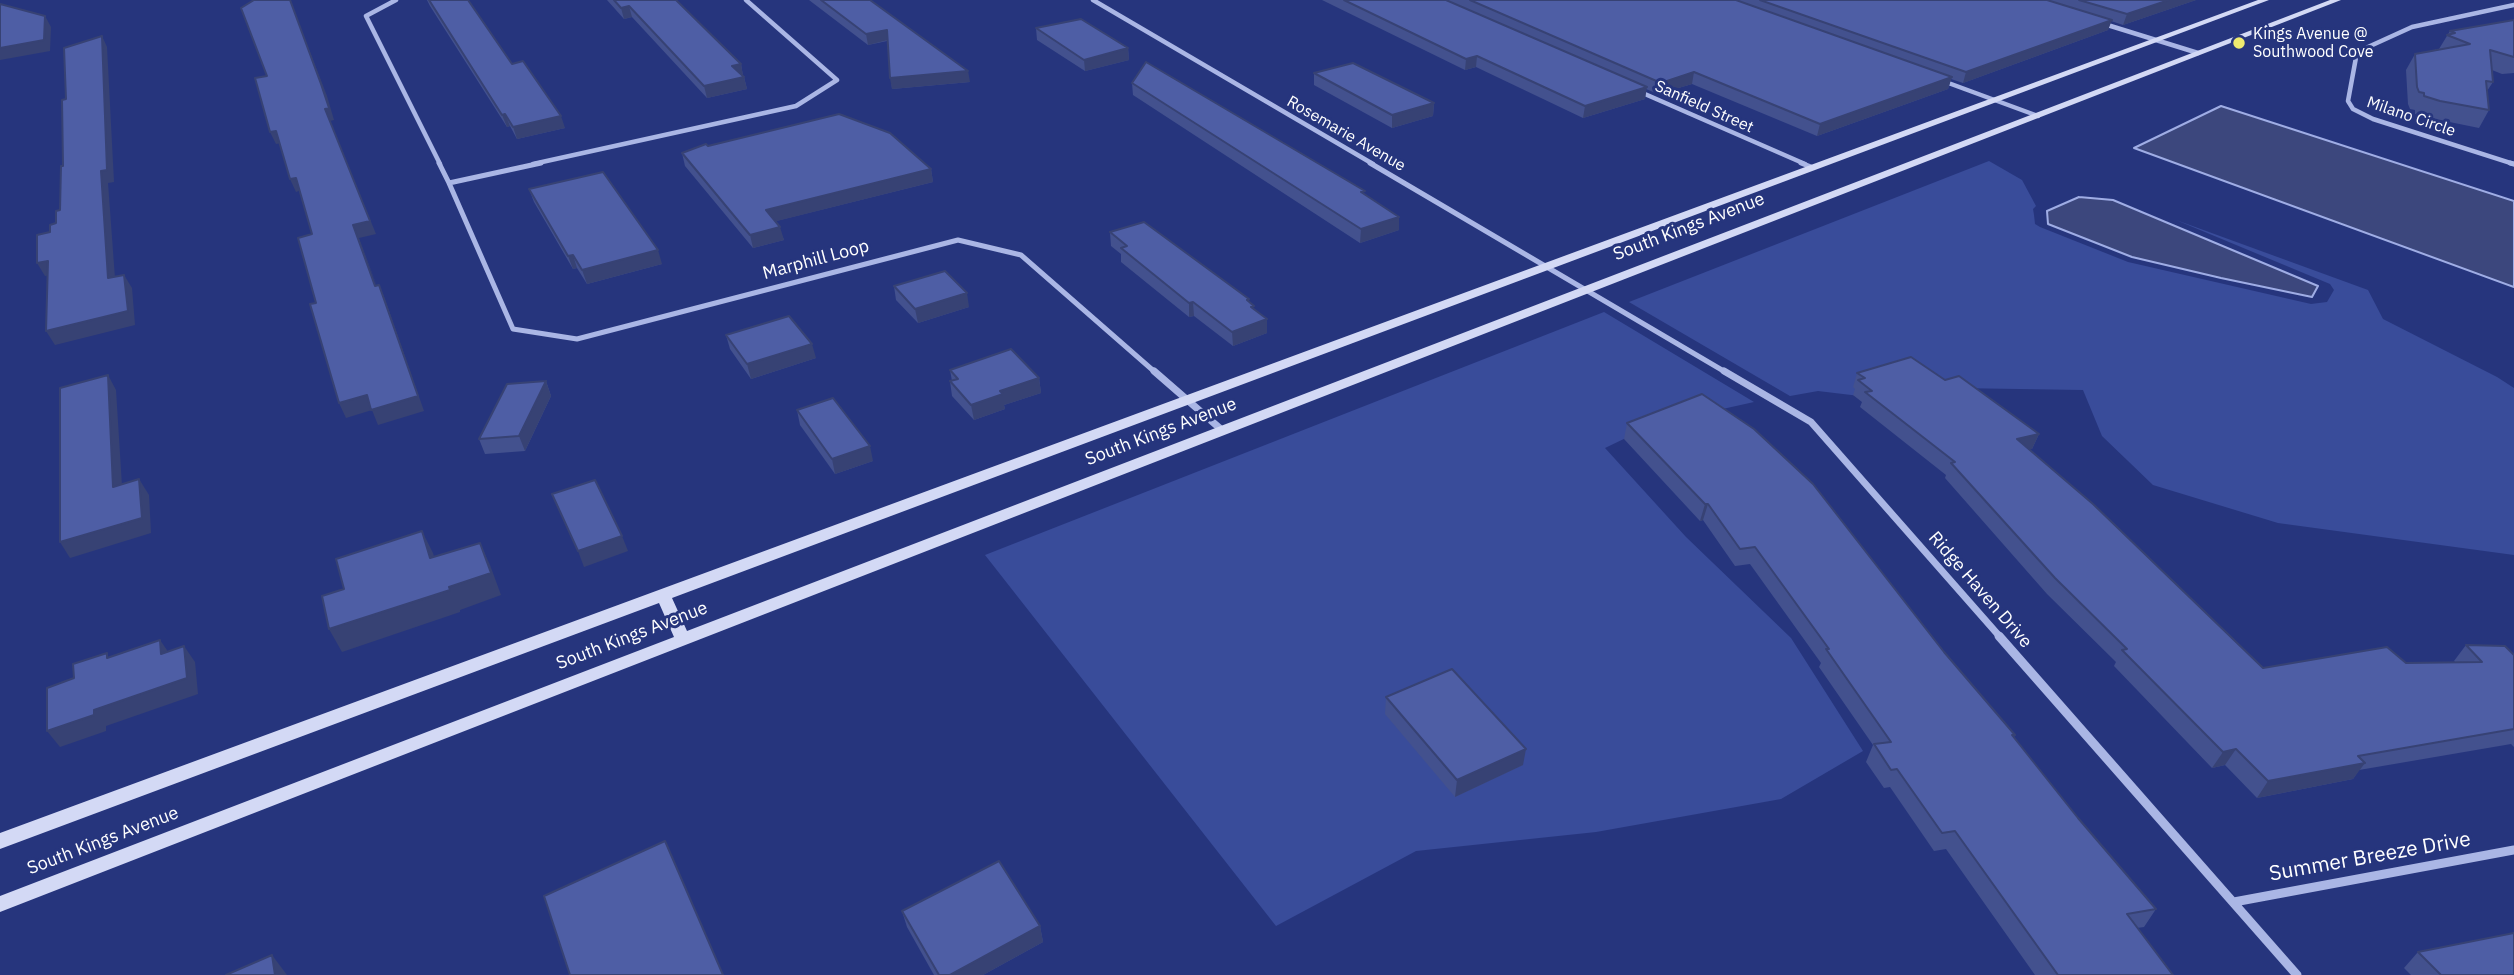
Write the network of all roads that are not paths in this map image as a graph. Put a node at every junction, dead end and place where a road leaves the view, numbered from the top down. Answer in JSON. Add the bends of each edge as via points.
{"nodes":[{"id":1,"x":396,"y":0,"type":"edge"},
{"id":2,"x":746,"y":0,"type":"edge"},
{"id":3,"x":1093,"y":0,"type":"edge"},
{"id":4,"x":2265,"y":0,"type":"edge"},
{"id":5,"x":2337,"y":0,"type":"edge"},
{"id":6,"x":2514,"y":5,"type":"edge"},
{"id":7,"x":2089,"y":19,"type":"edge"},
{"id":8,"x":2155,"y":40,"type":"junction"},
{"id":9,"x":2198,"y":54,"type":"junction"},
{"id":10,"x":1938,"y":79,"type":"edge"},
{"id":11,"x":1631,"y":88,"type":"edge"},
{"id":12,"x":1995,"y":100,"type":"junction"},
{"id":13,"x":2038,"y":116,"type":"junction"},
{"id":14,"x":2514,"y":164,"type":"edge"},
{"id":15,"x":1811,"y":167,"type":"junction"},
{"id":16,"x":449,"y":183,"type":"junction"},
{"id":17,"x":1547,"y":266,"type":"junction"},
{"id":18,"x":1586,"y":289,"type":"junction"},
{"id":19,"x":1189,"y":400,"type":"junction"},
{"id":20,"x":1223,"y":431,"type":"junction"},
{"id":21,"x":663,"y":595,"type":"junction"},
{"id":22,"x":683,"y":639,"type":"junction"},
{"id":23,"x":0,"y":841,"type":"edge"},
{"id":24,"x":2514,"y":850,"type":"edge"},
{"id":25,"x":2234,"y":902,"type":"junction"},
{"id":26,"x":0,"y":904,"type":"edge"},
{"id":27,"x":2297,"y":975,"type":"edge"}],
"edges":[{"from":1,"to":16,"type":"street","name":"Marphill Loop","via":[[366,16]]},
{"from":2,"to":16,"type":"street","via":[[837,80],[796,106]]},
{"from":3,"to":17,"type":"street","name":"Rosemarie Avenue"},
{"from":4,"to":8,"type":"main road","name":"South Kings Avenue"},
{"from":5,"to":9,"type":"main road","name":"South Kings Avenue"},
{"from":6,"to":14,"type":"street","name":"Milano Circle","via":[[2412,27],[2357,52],[2348,101],[2353,109],[2373,119]]},
{"from":7,"to":8,"type":"street"},
{"from":8,"to":9,"type":"street"},
{"from":8,"to":12,"type":"main road","name":"South Kings Avenue"},
{"from":9,"to":13,"type":"main road","name":"South Kings Avenue"},
{"from":10,"to":12,"type":"street"},
{"from":11,"to":15,"type":"street","name":"Sanfield Street"},
{"from":12,"to":13,"type":"street"},
{"from":12,"to":15,"type":"main road","name":"South Kings Avenue"},
{"from":13,"to":18,"type":"main road","name":"South Kings Avenue"},
{"from":15,"to":17,"type":"main road","name":"South Kings Avenue"},
{"from":16,"to":19,"type":"street","name":"Marphill Loop","via":[[513,329],[577,339],[958,240],[1021,255]]},
{"from":17,"to":18,"type":"street","name":"Rosemarie Avenue"},
{"from":17,"to":19,"type":"main road","name":"South Kings Avenue"},
{"from":18,"to":20,"type":"main road","name":"South Kings Avenue"},
{"from":18,"to":25,"type":"street","name":"Ridge Haven Drive","via":[[1811,422]]},
{"from":19,"to":20,"type":"street","name":"Marphill Loop"},
{"from":19,"to":21,"type":"main road","name":"South Kings Avenue"},
{"from":20,"to":22,"type":"main road","name":"South Kings Avenue"},
{"from":21,"to":22,"type":"main road"},
{"from":21,"to":23,"type":"main road","name":"South Kings Avenue"},
{"from":22,"to":26,"type":"main road","name":"South Kings Avenue"},
{"from":24,"to":25,"type":"street","name":"Summer Breeze Drive"},
{"from":25,"to":27,"type":"street","name":"Ridge Haven Drive"}]}
